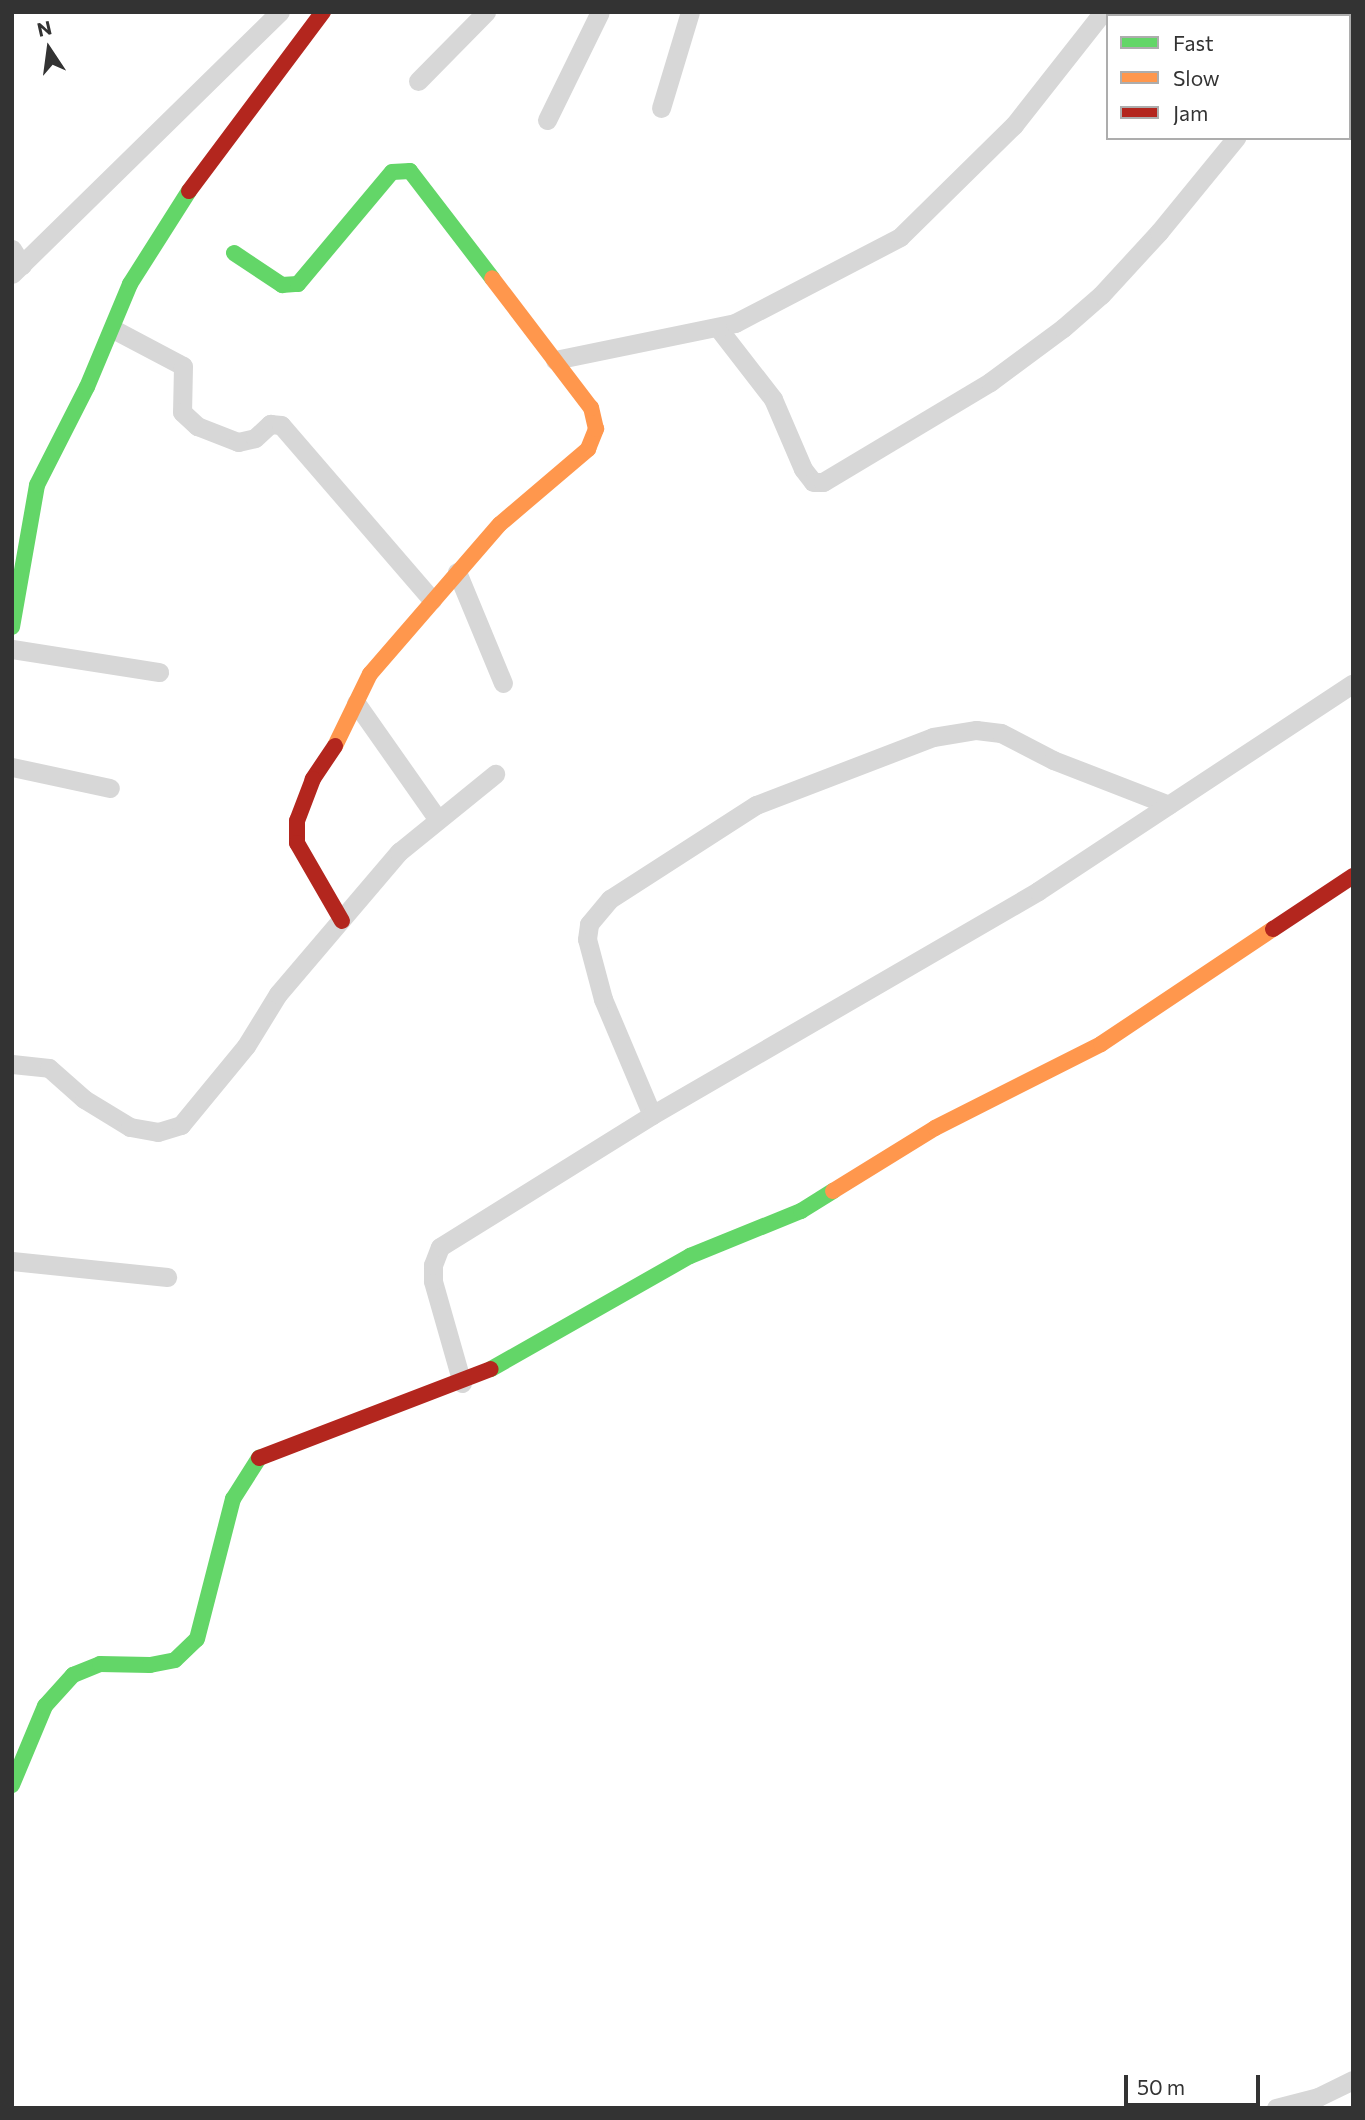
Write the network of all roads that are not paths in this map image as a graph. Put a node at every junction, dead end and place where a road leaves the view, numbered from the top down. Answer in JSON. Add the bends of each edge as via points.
{"nodes":[{"id":1,"x":280,"y":12,"type":"edge"},
{"id":2,"x":323,"y":12,"type":"edge"},
{"id":3,"x":486,"y":12,"type":"edge"},
{"id":4,"x":600,"y":12,"type":"edge"},
{"id":5,"x":690,"y":12,"type":"edge"},
{"id":6,"x":1103,"y":12,"type":"edge"},
{"id":7,"x":418,"y":81,"type":"dead end"},
{"id":8,"x":661,"y":108,"type":"dead end"},
{"id":9,"x":547,"y":120,"type":"dead end"},
{"id":10,"x":1234,"y":140,"type":"edge"},
{"id":11,"x":234,"y":253,"type":"dead end"},
{"id":12,"x":16,"y":263,"type":"edge"},
{"id":13,"x":718,"y":328,"type":"junction"},
{"id":14,"x":113,"y":329,"type":"junction"},
{"id":15,"x":555,"y":360,"type":"junction"},
{"id":16,"x":457,"y":572,"type":"junction"},
{"id":17,"x":432,"y":600,"type":"junction"},
{"id":18,"x":12,"y":627,"type":"edge"},
{"id":19,"x":12,"y":649,"type":"edge"},
{"id":20,"x":159,"y":672,"type":"dead end"},
{"id":21,"x":503,"y":683,"type":"dead end"},
{"id":22,"x":1353,"y":683,"type":"edge"},
{"id":23,"x":356,"y":703,"type":"junction"},
{"id":24,"x":12,"y":767,"type":"edge"},
{"id":25,"x":495,"y":774,"type":"dead end"},
{"id":26,"x":110,"y":788,"type":"dead end"},
{"id":27,"x":1169,"y":805,"type":"junction"},
{"id":28,"x":436,"y":817,"type":"junction"},
{"id":29,"x":1353,"y":876,"type":"edge"},
{"id":30,"x":342,"y":921,"type":"junction"},
{"id":31,"x":12,"y":1064,"type":"edge"},
{"id":32,"x":652,"y":1115,"type":"junction"},
{"id":33,"x":12,"y":1261,"type":"edge"},
{"id":34,"x":167,"y":1277,"type":"dead end"},
{"id":35,"x":462,"y":1383,"type":"junction"},
{"id":36,"x":12,"y":1786,"type":"edge"},
{"id":37,"x":1353,"y":2080,"type":"edge"},
{"id":38,"x":1276,"y":2108,"type":"edge"}],
"edges":[{"from":1,"to":12,"type":"street"},
{"from":2,"to":14,"type":"street","via":[[162,228],[130,284]]},
{"from":3,"to":7,"type":"street"},
{"from":4,"to":9,"type":"street"},
{"from":5,"to":8,"type":"street"},
{"from":6,"to":13,"type":"street","via":[[1014,125],[907,232],[785,300]]},
{"from":10,"to":13,"type":"street","via":[[1134,259],[1063,328],[990,382],[822,482],[808,478],[773,399]]},
{"from":11,"to":15,"type":"street","via":[[282,285],[298,284],[392,172],[405,169],[442,208]]},
{"from":13,"to":15,"type":"street"},
{"from":14,"to":17,"type":"street","via":[[183,366],[186,378],[180,405],[184,416],[197,426],[238,442],[255,438],[270,424],[281,425]]},
{"from":14,"to":18,"type":"street","via":[[37,485]]},
{"from":15,"to":16,"type":"street","via":[[592,408],[596,438],[500,524]]},
{"from":16,"to":17,"type":"street"},
{"from":16,"to":21,"type":"street"},
{"from":17,"to":23,"type":"street","via":[[370,674]]},
{"from":19,"to":20,"type":"street"},
{"from":22,"to":27,"type":"street"},
{"from":23,"to":28,"type":"street"},
{"from":23,"to":30,"type":"street","via":[[348,726],[313,779],[295,835],[300,856]]},
{"from":24,"to":26,"type":"street"},
{"from":25,"to":28,"type":"street"},
{"from":27,"to":32,"type":"street","via":[[1038,891]]},
{"from":27,"to":32,"type":"street","via":[[1053,761],[1001,733],[976,730],[933,737],[756,805],[610,899],[589,924],[587,939],[603,999]]},
{"from":28,"to":30,"type":"street","via":[[398,852]]},
{"from":29,"to":35,"type":"street","via":[[1049,1074],[935,1128],[801,1211],[690,1256]]},
{"from":30,"to":31,"type":"street","via":[[278,994],[246,1046],[174,1129],[158,1132],[130,1127],[83,1098],[49,1068]]},
{"from":32,"to":35,"type":"street","via":[[440,1247],[433,1281]]},
{"from":33,"to":34,"type":"street"},
{"from":35,"to":36,"type":"street","via":[[257,1459],[233,1499],[197,1639],[184,1654],[164,1663],[100,1664],[74,1675],[45,1706]]},
{"from":37,"to":38,"type":"street","via":[[1318,2097]]}]}
